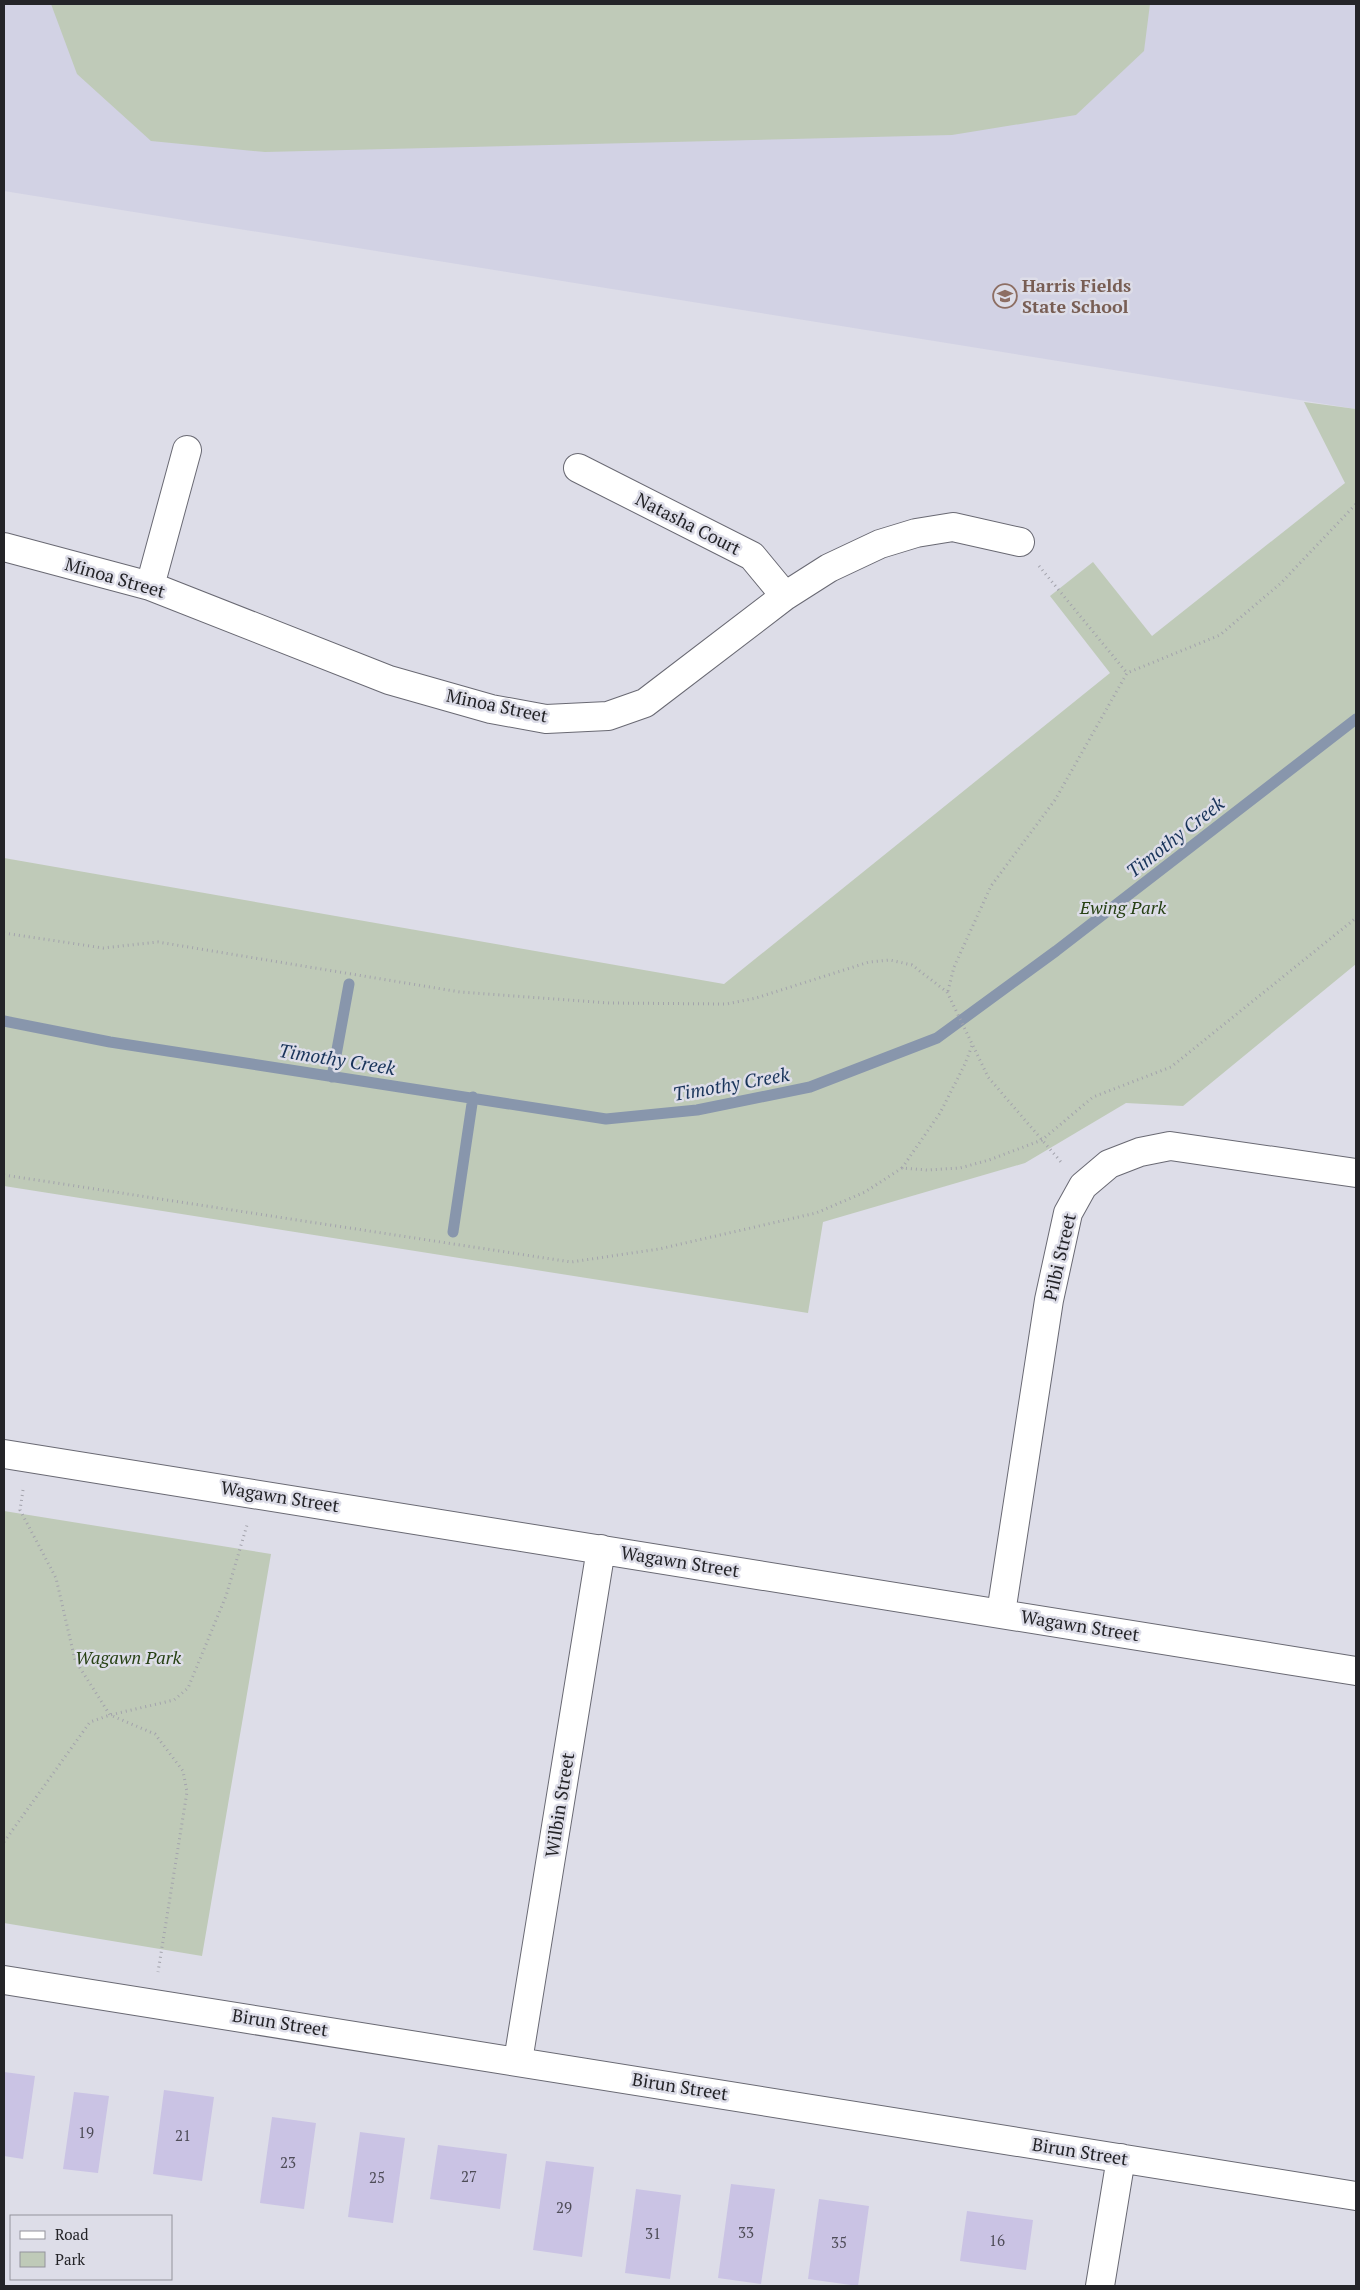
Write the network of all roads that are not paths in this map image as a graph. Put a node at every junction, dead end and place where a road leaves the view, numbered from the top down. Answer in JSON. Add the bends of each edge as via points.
{"nodes":[{"id":1,"x":187,"y":450,"type":"dead end"},
{"id":2,"x":578,"y":468,"type":"dead end"},
{"id":3,"x":1020,"y":542,"type":"road end"},
{"id":4,"x":4,"y":547,"type":"edge"},
{"id":5,"x":150,"y":586,"type":"junction"},
{"id":6,"x":785,"y":596,"type":"junction"},
{"id":7,"x":1356,"y":1173,"type":"edge"},
{"id":8,"x":16,"y":1455,"type":"edge"},
{"id":9,"x":601,"y":1550,"type":"junction"},
{"id":10,"x":1001,"y":1613,"type":"junction"},
{"id":11,"x":1356,"y":1671,"type":"edge"},
{"id":12,"x":4,"y":1980,"type":"edge"},
{"id":13,"x":518,"y":2061,"type":"junction"},
{"id":14,"x":1121,"y":2158,"type":"junction"},
{"id":15,"x":1356,"y":2196,"type":"edge"},
{"id":16,"x":1100,"y":2286,"type":"edge"}],
"edges":[{"from":1,"to":5,"type":"street"},
{"from":2,"to":6,"type":"street","name":"Natasha Court","via":[[752,556]]},
{"from":3,"to":6,"type":"street","name":"Minoa Street","via":[[953,527],[916,533],[880,544],[829,568]]},
{"from":4,"to":5,"type":"street","name":"Minoa Street"},
{"from":5,"to":6,"type":"street","name":"Minoa Street","via":[[389,680],[491,709],[546,720],[608,716],[646,703]]},
{"from":7,"to":10,"type":"street","name":"Pilbi Street","via":[[1170,1146],[1140,1152],[1109,1164],[1083,1186],[1068,1213],[1049,1300]]},
{"from":8,"to":9,"type":"street","name":"Wagawn Street"},
{"from":9,"to":10,"type":"street","name":"Wagawn Street"},
{"from":9,"to":13,"type":"street","name":"Wilbin Street"},
{"from":10,"to":11,"type":"street","name":"Wagawn Street"},
{"from":12,"to":13,"type":"street","name":"Birun Street"},
{"from":13,"to":14,"type":"street","name":"Birun Street"},
{"from":14,"to":15,"type":"street","name":"Birun Street"},
{"from":14,"to":16,"type":"street"}]}
